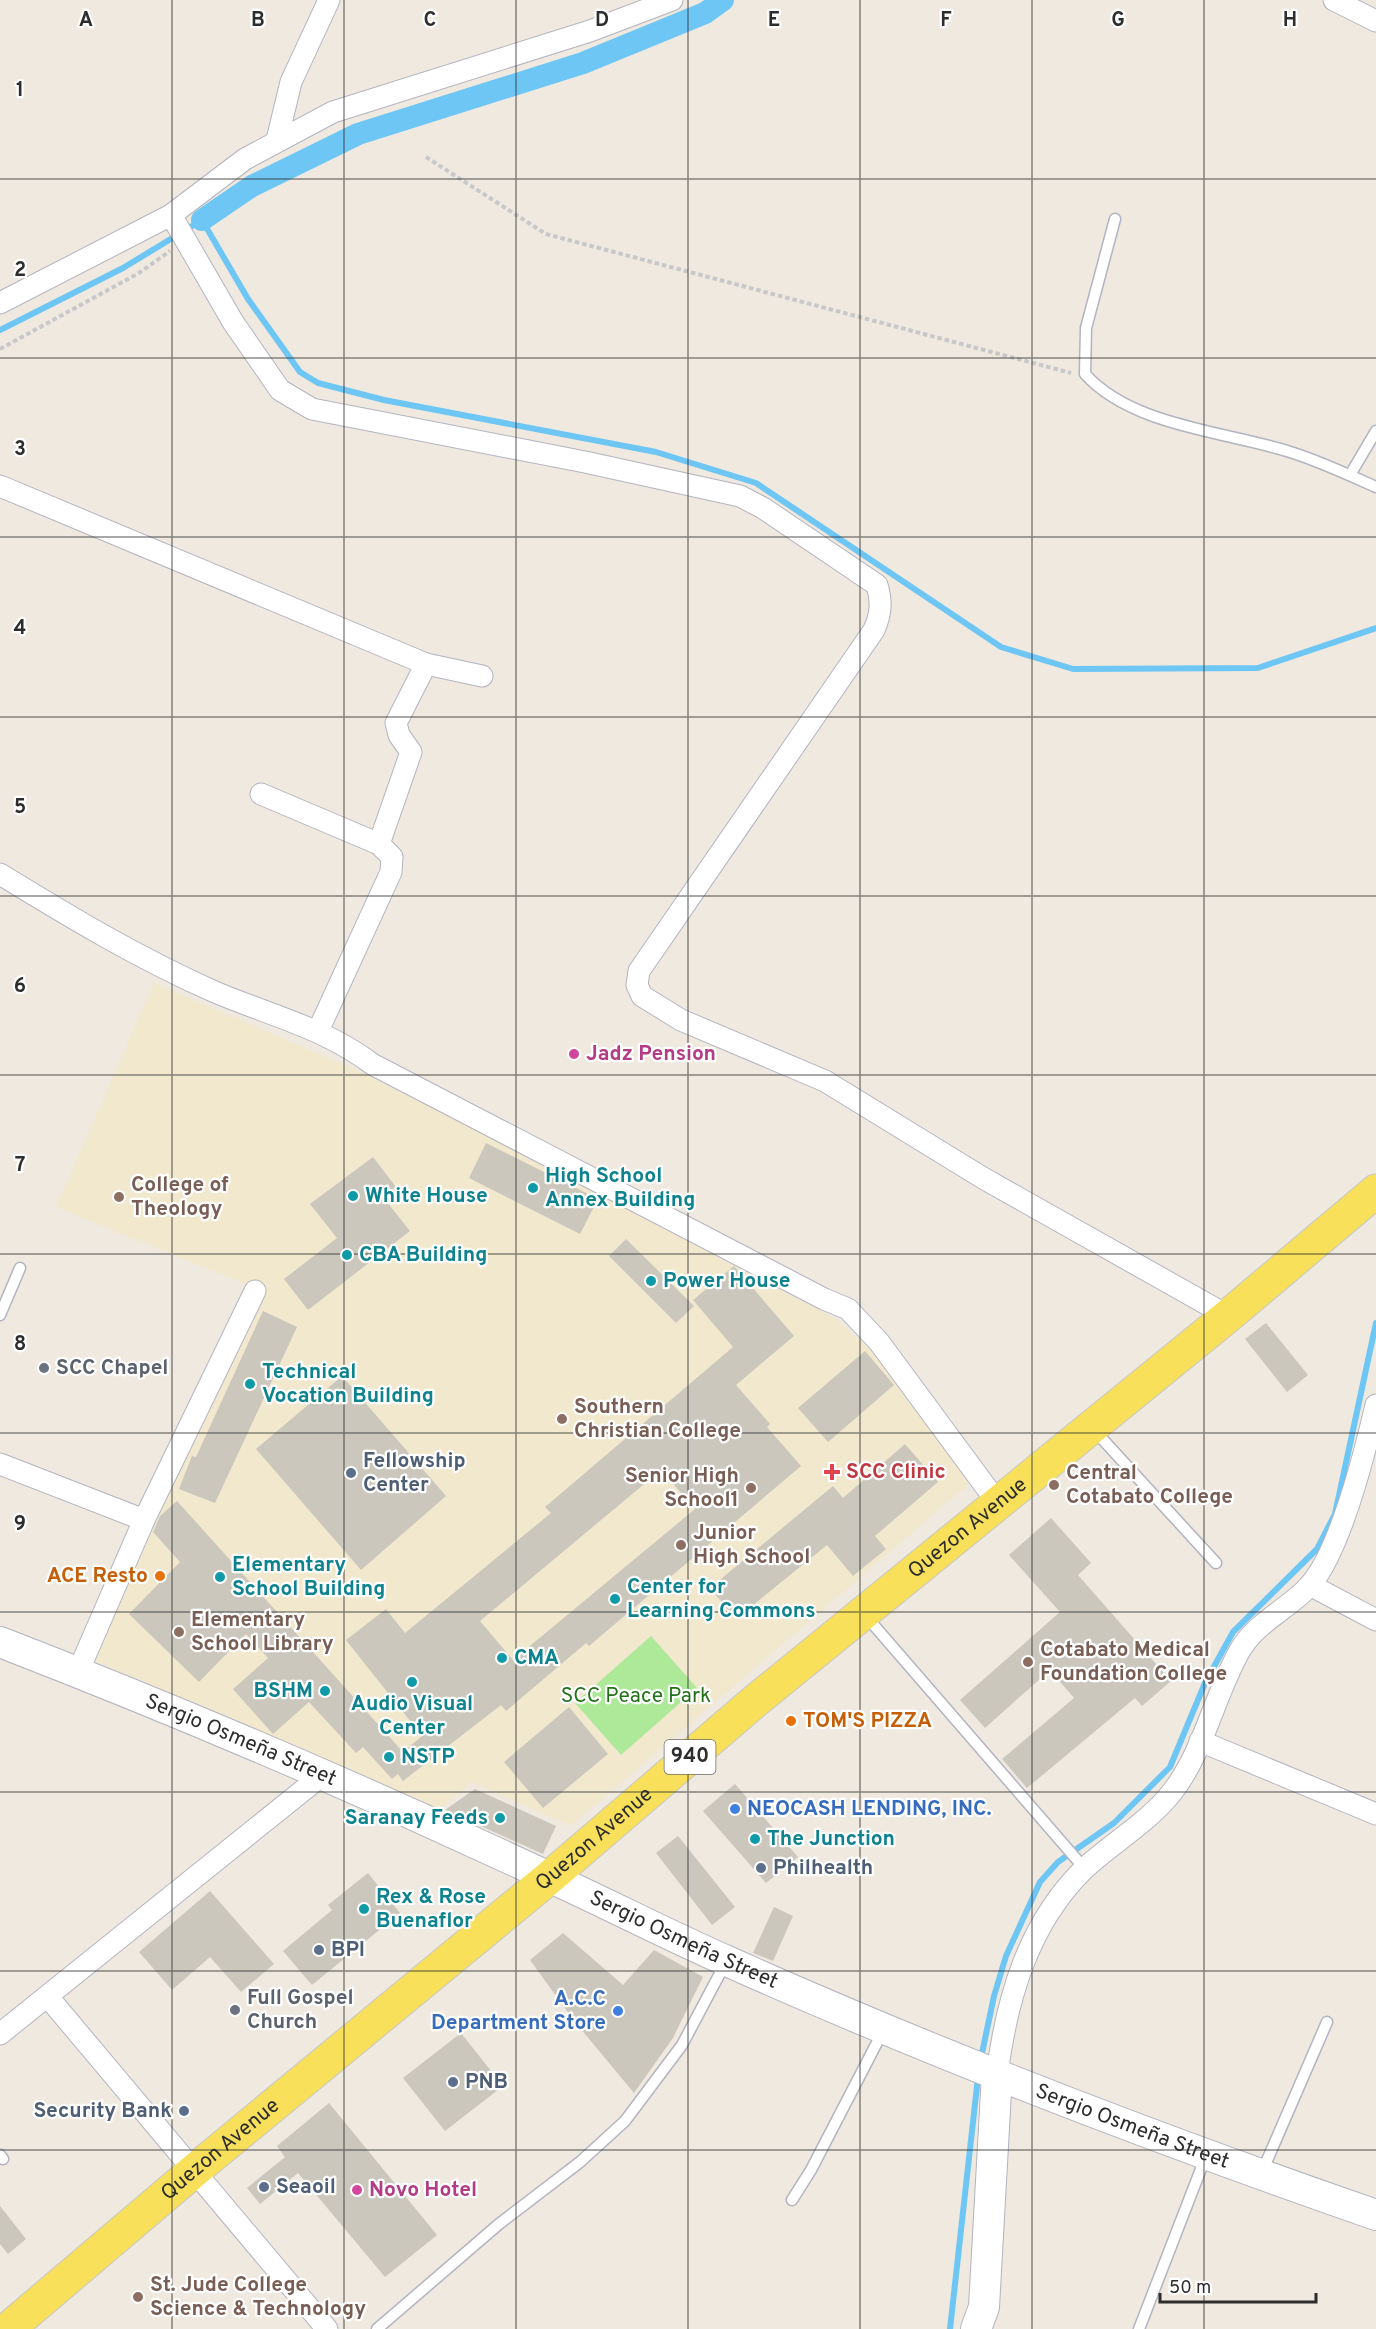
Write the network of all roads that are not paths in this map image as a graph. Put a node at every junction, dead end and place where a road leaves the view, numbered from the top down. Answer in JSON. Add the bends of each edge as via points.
{"nodes":[{"id":1,"x":329,"y":0,"type":"edge"},
{"id":2,"x":672,"y":0,"type":"edge"},
{"id":3,"x":1334,"y":0,"type":"edge"},
{"id":4,"x":1376,"y":21,"type":"edge"},
{"id":5,"x":277,"y":140,"type":"junction"},
{"id":6,"x":171,"y":215,"type":"junction"},
{"id":7,"x":1115,"y":219,"type":"dead end"},
{"id":8,"x":0,"y":303,"type":"edge"},
{"id":9,"x":1376,"y":431,"type":"edge"},
{"id":10,"x":1350,"y":475,"type":"junction"},
{"id":11,"x":0,"y":486,"type":"edge"},
{"id":12,"x":1376,"y":487,"type":"edge"},
{"id":13,"x":426,"y":664,"type":"junction"},
{"id":14,"x":482,"y":676,"type":"dead end"},
{"id":15,"x":261,"y":794,"type":"dead end"},
{"id":16,"x":379,"y":844,"type":"junction"},
{"id":17,"x":0,"y":874,"type":"edge"},
{"id":18,"x":318,"y":1031,"type":"junction"},
{"id":19,"x":1376,"y":1191,"type":"edge"},
{"id":20,"x":20,"y":1268,"type":"dead end"},
{"id":21,"x":255,"y":1291,"type":"dead end"},
{"id":22,"x":0,"y":1315,"type":"edge"},
{"id":23,"x":1228,"y":1316,"type":"junction"},
{"id":24,"x":1376,"y":1405,"type":"edge"},
{"id":25,"x":1090,"y":1426,"type":"junction"},
{"id":26,"x":0,"y":1464,"type":"edge"},
{"id":27,"x":997,"y":1502,"type":"junction"},
{"id":28,"x":144,"y":1520,"type":"junction"},
{"id":29,"x":1216,"y":1563,"type":"dead end"},
{"id":30,"x":1310,"y":1585,"type":"junction"},
{"id":31,"x":863,"y":1613,"type":"junction"},
{"id":32,"x":1376,"y":1620,"type":"edge"},
{"id":33,"x":0,"y":1642,"type":"edge"},
{"id":34,"x":78,"y":1672,"type":"junction"},
{"id":35,"x":1200,"y":1741,"type":"junction"},
{"id":36,"x":321,"y":1776,"type":"junction"},
{"id":37,"x":1376,"y":1814,"type":"edge"},
{"id":38,"x":1082,"y":1864,"type":"junction"},
{"id":39,"x":550,"y":1877,"type":"junction"},
{"id":40,"x":727,"y":1961,"type":"junction"},
{"id":41,"x":48,"y":1996,"type":"junction"},
{"id":42,"x":1327,"y":2022,"type":"dead end"},
{"id":43,"x":885,"y":2028,"type":"junction"},
{"id":44,"x":0,"y":2034,"type":"edge"},
{"id":45,"x":997,"y":2074,"type":"junction"},
{"id":46,"x":1206,"y":2156,"type":"junction"},
{"id":47,"x":195,"y":2170,"type":"junction"},
{"id":48,"x":1261,"y":2175,"type":"junction"},
{"id":49,"x":792,"y":2200,"type":"dead end"},
{"id":50,"x":1376,"y":2215,"type":"edge"},
{"id":51,"x":8,"y":2329,"type":"edge"},
{"id":52,"x":327,"y":2329,"type":"edge"},
{"id":53,"x":377,"y":2329,"type":"edge"},
{"id":54,"x":976,"y":2329,"type":"edge"},
{"id":55,"x":1140,"y":2329,"type":"edge"}],
"edges":[{"from":1,"to":5,"type":"street","via":[[291,82]]},
{"from":2,"to":5,"type":"street","via":[[590,31],[333,112]]},
{"from":3,"to":4,"type":"street"},
{"from":5,"to":6,"type":"street"},
{"from":6,"to":8,"type":"street"},
{"from":6,"to":23,"type":"street","via":[[233,322],[280,390],[305,406],[740,496],[877,585],[881,599],[874,630],[639,971],[637,985],[642,996],[681,1020],[825,1081],[983,1178]]},
{"from":7,"to":10,"type":"lane","via":[[1086,328],[1084,374],[1098,389],[1135,409],[1288,451]]},
{"from":9,"to":10,"type":"lane"},
{"from":10,"to":12,"type":"lane"},
{"from":11,"to":13,"type":"street"},
{"from":13,"to":14,"type":"street"},
{"from":13,"to":16,"type":"street","via":[[396,723],[399,735],[410,748],[410,756]]},
{"from":15,"to":16,"type":"street"},
{"from":16,"to":18,"type":"street","via":[[392,857],[391,873]]},
{"from":17,"to":18,"type":"street","via":[[120,946],[216,992]]},
{"from":18,"to":27,"type":"street","via":[[372,1064],[848,1309],[879,1342]]},
{"from":19,"to":23,"type":"main road","name":"Quezon Avenue","number":"940"},
{"from":20,"to":22,"type":"lane"},
{"from":21,"to":28,"type":"street"},
{"from":23,"to":25,"type":"main road","name":"Quezon Avenue","number":"940"},
{"from":24,"to":30,"type":"street","via":[[1366,1448],[1331,1550]]},
{"from":25,"to":27,"type":"main road","name":"Quezon Avenue","number":"940"},
{"from":25,"to":29,"type":"lane"},
{"from":26,"to":28,"type":"street"},
{"from":27,"to":31,"type":"main road","name":"Quezon Avenue","number":"940"},
{"from":28,"to":34,"type":"street"},
{"from":30,"to":32,"type":"street"},
{"from":30,"to":35,"type":"street","via":[[1275,1612],[1240,1649]]},
{"from":31,"to":38,"type":"lane"},
{"from":31,"to":39,"type":"main road","name":"Quezon Avenue","number":"940"},
{"from":33,"to":34,"type":"street","name":"Sergio Osmeña Street"},
{"from":34,"to":36,"type":"street","name":"Sergio Osmeña Street"},
{"from":35,"to":37,"type":"street"},
{"from":35,"to":38,"type":"street","via":[[1185,1772],[1155,1811]]},
{"from":36,"to":39,"type":"street","name":"Sergio Osmeña Street"},
{"from":36,"to":41,"type":"street"},
{"from":38,"to":45,"type":"street","via":[[1036,1934],[1016,1980],[1003,2029]]},
{"from":39,"to":40,"type":"street","name":"Sergio Osmeña Street"},
{"from":39,"to":47,"type":"main road","name":"Quezon Avenue","number":"940"},
{"from":40,"to":43,"type":"street","name":"Sergio Osmeña Street"},
{"from":40,"to":53,"type":"lane","via":[[682,2045],[625,2121]]},
{"from":41,"to":44,"type":"street"},
{"from":41,"to":47,"type":"street"},
{"from":42,"to":48,"type":"lane"},
{"from":43,"to":45,"type":"street","name":"Sergio Osmeña Street"},
{"from":43,"to":49,"type":"lane"},
{"from":45,"to":46,"type":"street","name":"Sergio Osmeña Street"},
{"from":45,"to":54,"type":"street","via":[[984,2307]]},
{"from":46,"to":48,"type":"street","name":"Sergio Osmeña Street"},
{"from":46,"to":55,"type":"lane"},
{"from":47,"to":51,"type":"main road","name":"Quezon Avenue","number":"940"},
{"from":47,"to":52,"type":"street"},
{"from":48,"to":50,"type":"street","name":"Sergio Osmeña Street"}]}
